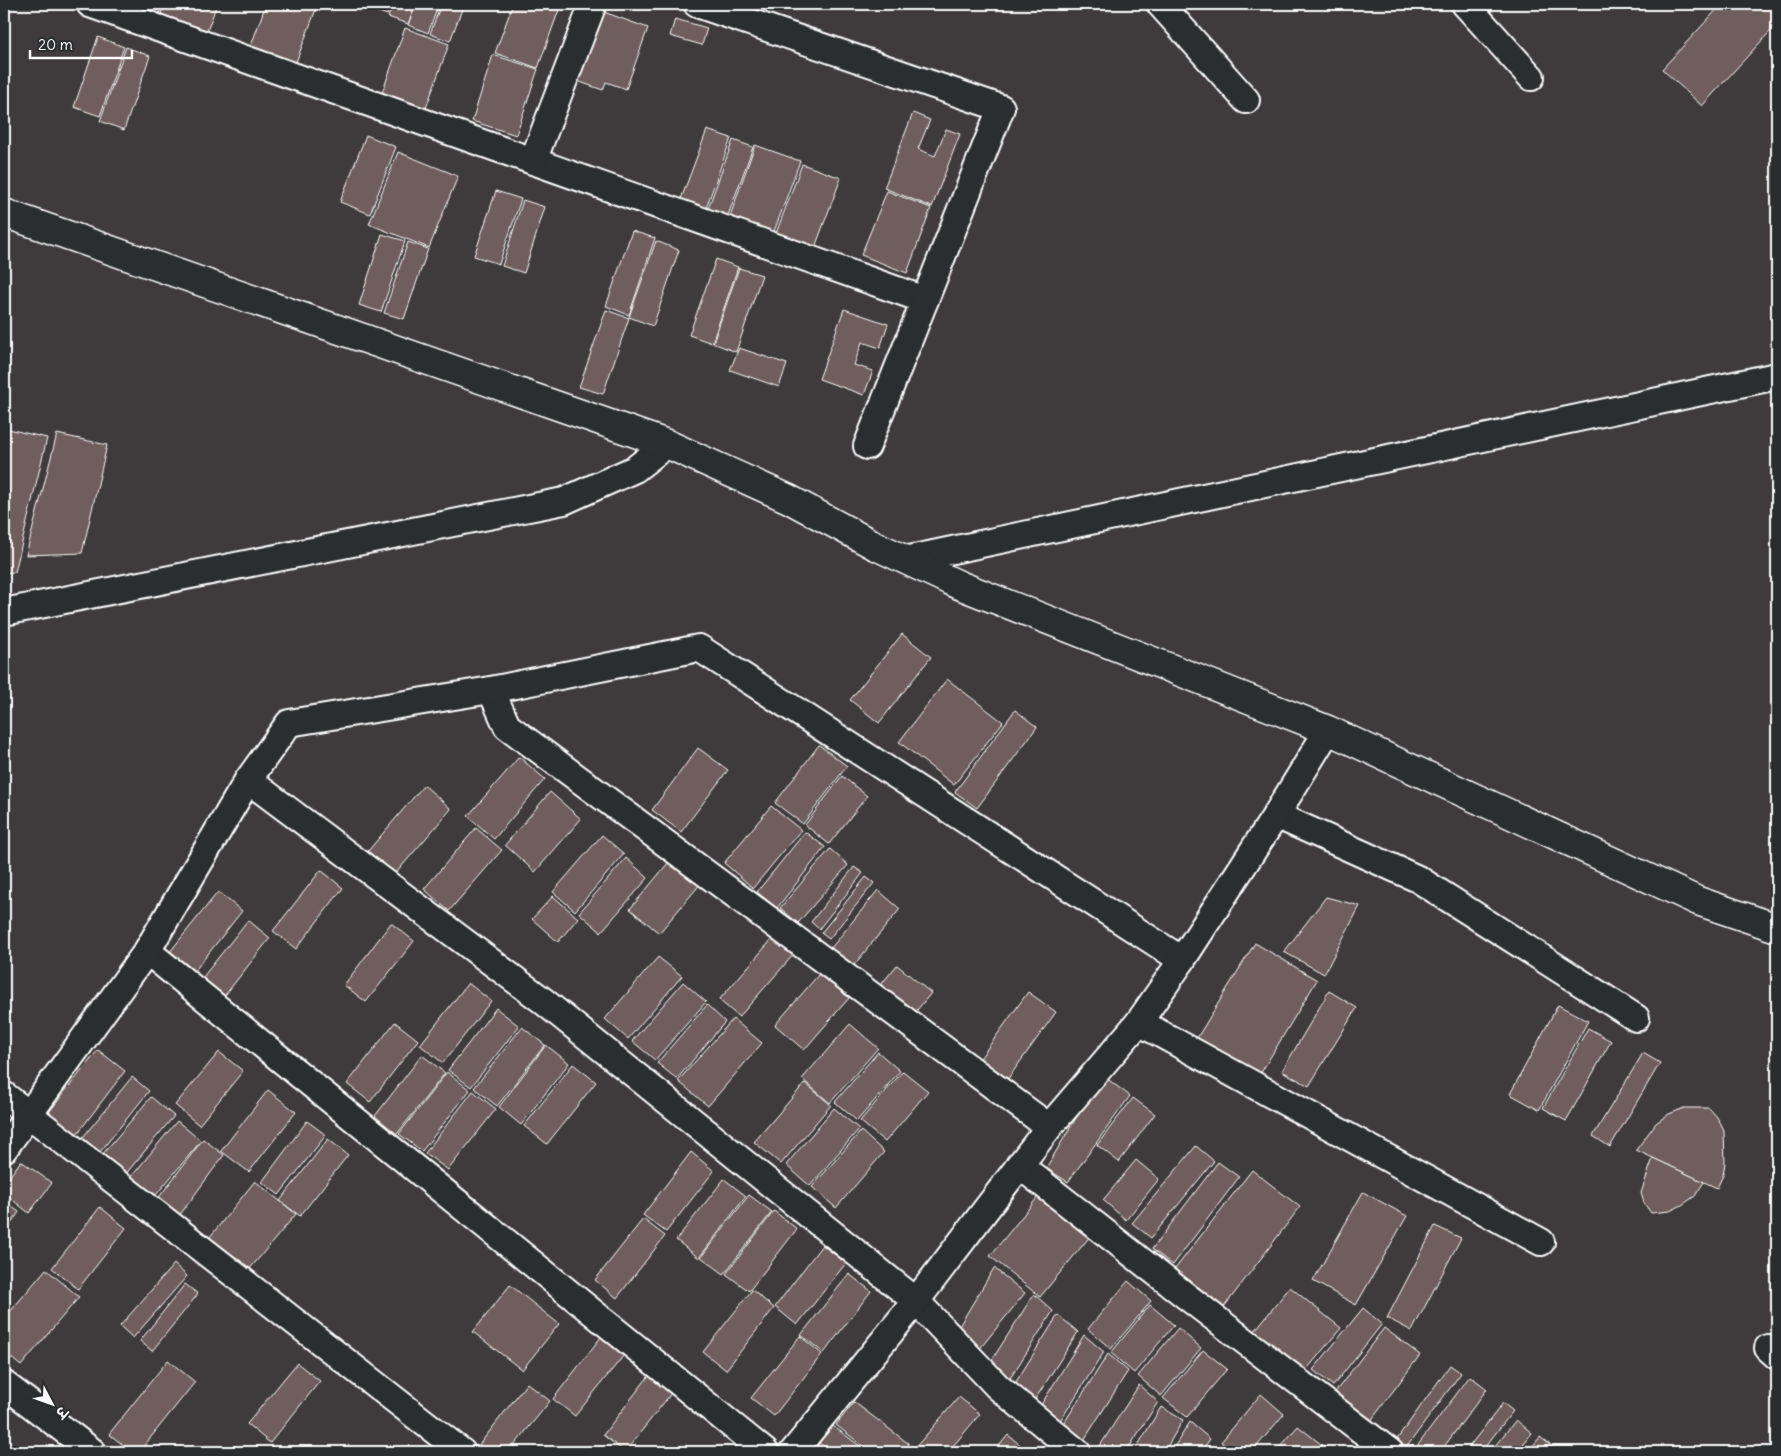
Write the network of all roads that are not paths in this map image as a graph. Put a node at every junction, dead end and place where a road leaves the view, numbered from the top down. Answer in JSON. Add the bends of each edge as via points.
{"nodes":[{"id":1,"x":90,"y":4,"type":"edge"},
{"id":2,"x":593,"y":4,"type":"edge"},
{"id":3,"x":697,"y":4,"type":"edge"},
{"id":4,"x":1160,"y":4,"type":"edge"},
{"id":5,"x":1465,"y":4,"type":"edge"},
{"id":6,"x":1531,"y":77,"type":"dead end"},
{"id":7,"x":1246,"y":100,"type":"dead end"},
{"id":8,"x":533,"y":161,"type":"junction"},
{"id":9,"x":4,"y":213,"type":"edge"},
{"id":10,"x":925,"y":300,"type":"junction"},
{"id":11,"x":1777,"y":376,"type":"edge"},
{"id":12,"x":667,"y":444,"type":"junction"},
{"id":13,"x":867,"y":446,"type":"dead end"},
{"id":14,"x":905,"y":560,"type":"junction"},
{"id":15,"x":4,"y":612,"type":"edge"},
{"id":16,"x":491,"y":690,"type":"junction"},
{"id":17,"x":1328,"y":730,"type":"junction"},
{"id":18,"x":248,"y":780,"type":"junction"},
{"id":19,"x":1276,"y":815,"type":"junction"},
{"id":20,"x":1777,"y":928,"type":"edge"},
{"id":21,"x":147,"y":951,"type":"junction"},
{"id":22,"x":1182,"y":960,"type":"junction"},
{"id":23,"x":1636,"y":1018,"type":"dead end"},
{"id":24,"x":1139,"y":1022,"type":"junction"},
{"id":25,"x":4,"y":1095,"type":"edge"},
{"id":26,"x":29,"y":1114,"type":"junction"},
{"id":27,"x":1049,"y":1127,"type":"junction"},
{"id":28,"x":4,"y":1149,"type":"edge"},
{"id":29,"x":1019,"y":1165,"type":"junction"},
{"id":30,"x":1541,"y":1242,"type":"dead end"},
{"id":31,"x":916,"y":1301,"type":"junction"},
{"id":32,"x":4,"y":1384,"type":"edge"},
{"id":33,"x":93,"y":1452,"type":"edge"},
{"id":34,"x":462,"y":1452,"type":"edge"},
{"id":35,"x":765,"y":1452,"type":"edge"},
{"id":36,"x":793,"y":1452,"type":"edge"},
{"id":37,"x":1077,"y":1452,"type":"edge"},
{"id":38,"x":1390,"y":1452,"type":"edge"}],
"edges":[{"from":1,"to":8,"type":"street"},
{"from":2,"to":8,"type":"street"},
{"from":3,"to":10,"type":"street","via":[[1001,108]]},
{"from":4,"to":7,"type":"street"},
{"from":5,"to":6,"type":"street"},
{"from":8,"to":10,"type":"street"},
{"from":9,"to":12,"type":"street"},
{"from":10,"to":13,"type":"street"},
{"from":11,"to":14,"type":"street"},
{"from":12,"to":14,"type":"street","via":[[789,499]]},
{"from":12,"to":15,"type":"street","via":[[635,469],[564,501]]},
{"from":14,"to":17,"type":"street","via":[[958,585]]},
{"from":16,"to":18,"type":"street","via":[[289,723]]},
{"from":16,"to":22,"type":"street","via":[[699,648]]},
{"from":16,"to":27,"type":"street","via":[[508,726]]},
{"from":17,"to":19,"type":"street"},
{"from":17,"to":20,"type":"street","via":[[1698,900]]},
{"from":18,"to":21,"type":"street"},
{"from":18,"to":31,"type":"street","via":[[542,1000]]},
{"from":19,"to":22,"type":"street"},
{"from":19,"to":23,"type":"street","via":[[1418,879]]},
{"from":21,"to":26,"type":"street"},
{"from":21,"to":35,"type":"street"},
{"from":22,"to":24,"type":"street"},
{"from":24,"to":27,"type":"street"},
{"from":24,"to":30,"type":"street"},
{"from":25,"to":26,"type":"street"},
{"from":26,"to":28,"type":"street"},
{"from":26,"to":34,"type":"street"},
{"from":27,"to":29,"type":"street"},
{"from":29,"to":31,"type":"street"},
{"from":29,"to":38,"type":"street"},
{"from":31,"to":36,"type":"street"},
{"from":31,"to":37,"type":"street","via":[[998,1387]]},
{"from":32,"to":33,"type":"street"}]}
